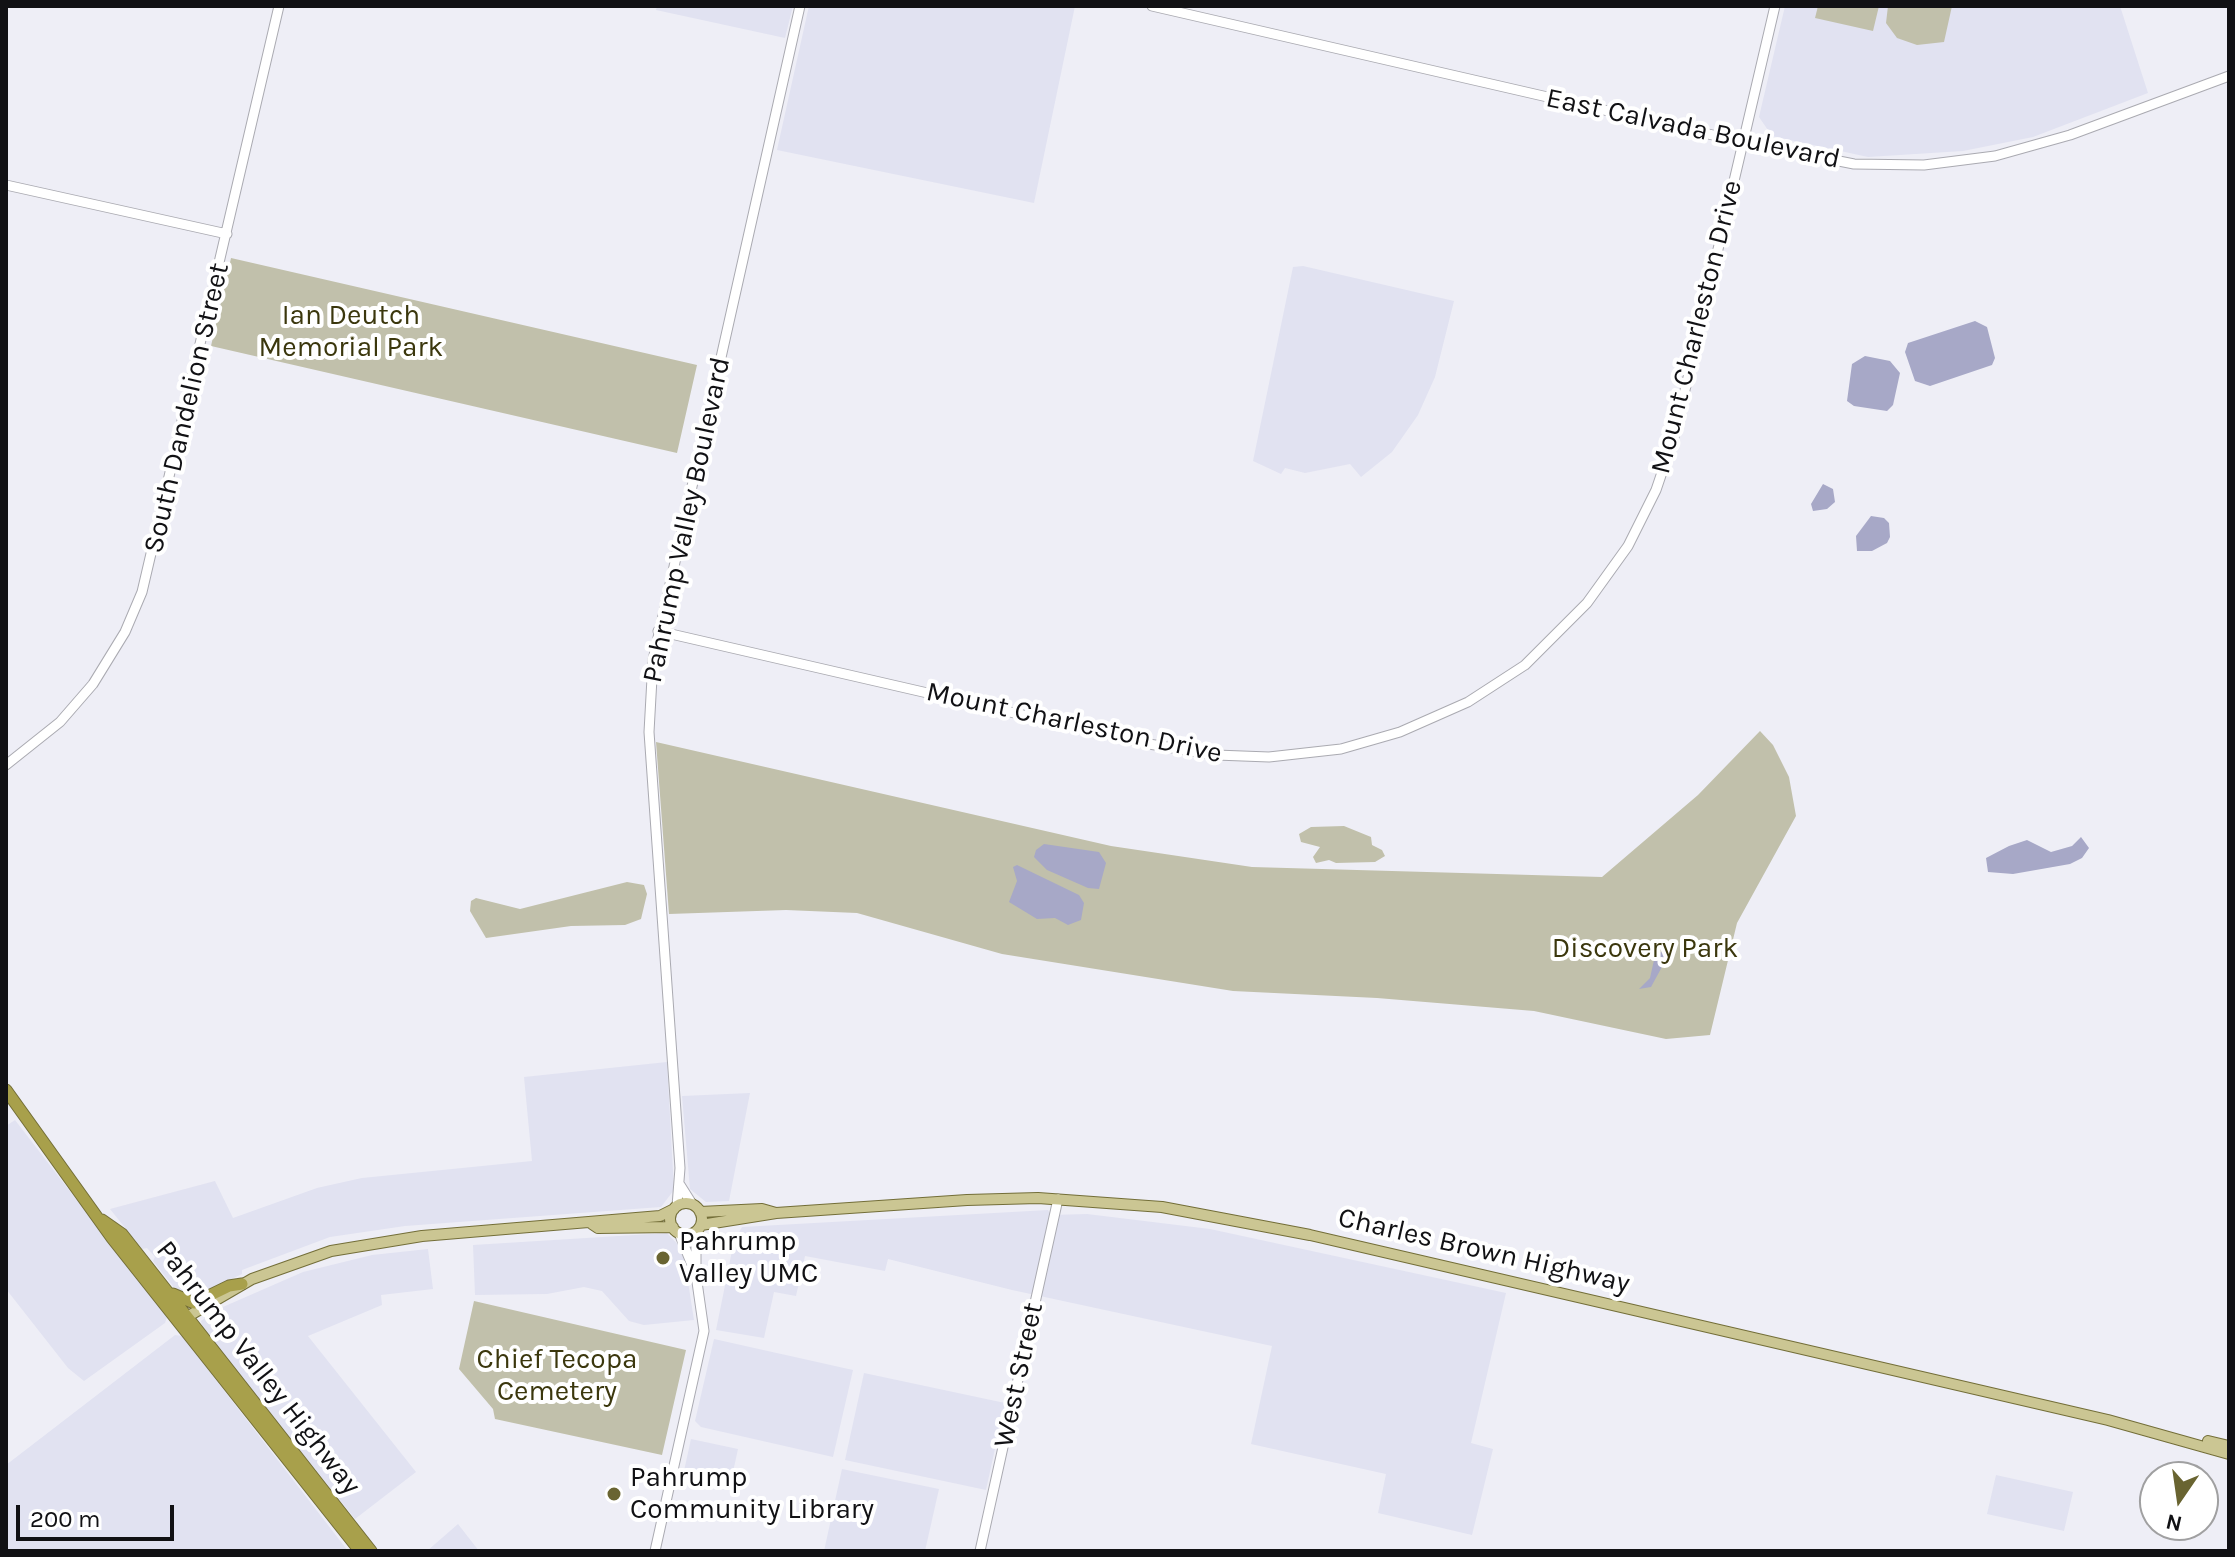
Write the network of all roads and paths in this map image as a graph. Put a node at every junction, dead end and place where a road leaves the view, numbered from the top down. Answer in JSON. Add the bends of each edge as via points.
{"nodes":[{"id":1,"x":279,"y":6,"type":"edge"},
{"id":2,"x":800,"y":6,"type":"edge"},
{"id":3,"x":1152,"y":6,"type":"edge"},
{"id":4,"x":1775,"y":6,"type":"edge"},
{"id":5,"x":2229,"y":76,"type":"edge"},
{"id":6,"x":1743,"y":142,"type":"junction"},
{"id":7,"x":6,"y":185,"type":"edge"},
{"id":8,"x":227,"y":234,"type":"junction"},
{"id":9,"x":658,"y":631,"type":"junction"},
{"id":10,"x":6,"y":765,"type":"edge"},
{"id":11,"x":6,"y":1090,"type":"edge"},
{"id":12,"x":680,"y":1185,"type":"junction"},
{"id":13,"x":1058,"y":1199,"type":"junction"},
{"id":14,"x":675,"y":1208,"type":"junction"},
{"id":15,"x":696,"y":1208,"type":"junction"},
{"id":16,"x":776,"y":1213,"type":"junction"},
{"id":17,"x":101,"y":1220,"type":"junction"},
{"id":18,"x":592,"y":1224,"type":"junction"},
{"id":19,"x":698,"y":1228,"type":"junction"},
{"id":20,"x":676,"y":1230,"type":"junction"},
{"id":21,"x":696,"y":1275,"type":"junction"},
{"id":22,"x":242,"y":1284,"type":"junction"},
{"id":23,"x":166,"y":1290,"type":"junction"},
{"id":24,"x":182,"y":1319,"type":"junction"},
{"id":25,"x":231,"y":1389,"type":"junction"},
{"id":26,"x":261,"y":1412,"type":"junction"},
{"id":27,"x":2170,"y":1435,"type":"junction"},
{"id":28,"x":2229,"y":1446,"type":"edge"},
{"id":29,"x":2229,"y":1454,"type":"edge"},
{"id":30,"x":360,"y":1551,"type":"edge"},
{"id":31,"x":371,"y":1551,"type":"edge"},
{"id":32,"x":655,"y":1551,"type":"edge"},
{"id":33,"x":980,"y":1551,"type":"edge"}],
"edges":[{"from":1,"to":8,"type":"street","name":"South Dandelion Street"},
{"from":2,"to":9,"type":"street","name":"Pahrump Valley Boulevard"},
{"from":3,"to":6,"type":"street","name":"East Calvada Boulevard"},
{"from":4,"to":6,"type":"street","name":"Mount Charleston Drive"},
{"from":5,"to":6,"type":"street","name":"East Calvada Boulevard","via":[[2070,135],[1958,162],[1854,164]]},
{"from":6,"to":9,"type":"street","name":"Mount Charleston Drive","via":[[1674,437],[1643,519],[1606,579],[1549,643],[1525,665],[1445,713],[1341,749],[1269,757],[1216,755]]},
{"from":7,"to":8,"type":"street"},
{"from":8,"to":10,"type":"street","name":"South Dandelion Street","via":[[152,560],[134,613],[113,655],[74,707]]},
{"from":9,"to":12,"type":"street","name":"Pahrump Valley Boulevard","via":[[649,732]]},
{"from":11,"to":17,"type":"highway","name":"Pahrump Valley Highway"},
{"from":12,"to":14,"type":"street","name":"Pahrump Valley Boulevard"},
{"from":12,"to":15,"type":"street","name":"Pahrump Valley Boulevard"},
{"from":13,"to":16,"type":"main road","name":"Charles Brown Highway"},
{"from":13,"to":27,"type":"main road","name":"Charles Brown Highway","via":[[1237,1219]]},
{"from":13,"to":33,"type":"street","name":"West Street"},
{"from":14,"to":15,"type":"main road","name":"Charles Brown Highway"},
{"from":14,"to":18,"type":"main road","via":[[660,1216]]},
{"from":14,"to":20,"type":"main road","via":[[670,1218]]},
{"from":15,"to":16,"type":"main road","name":"Charles Brown Highway"},
{"from":15,"to":19,"type":"main road"},
{"from":16,"to":19,"type":"main road","name":"Charles Brown Highway"},
{"from":17,"to":23,"type":"highway","name":"Pahrump Valley Highway","via":[[118,1230]]},
{"from":17,"to":24,"type":"highway","name":"Pahrump Valley Highway"},
{"from":18,"to":20,"type":"main road"},
{"from":18,"to":22,"type":"main road","via":[[368,1243]]},
{"from":19,"to":20,"type":"main road","name":"Charles Brown Highway"},
{"from":19,"to":21,"type":"street"},
{"from":20,"to":21,"type":"street"},
{"from":21,"to":32,"type":"street","via":[[704,1331]]},
{"from":22,"to":23,"type":"highway","via":[[191,1303]]},
{"from":22,"to":24,"type":"main road"},
{"from":23,"to":24,"type":"highway","name":"Pahrump Valley Highway"},
{"from":24,"to":25,"type":"highway","name":"Pahrump Valley Highway"},
{"from":24,"to":26,"type":"highway","name":"Pahrump Valley Highway"},
{"from":25,"to":26,"type":"highway","via":[[238,1389]]},
{"from":25,"to":30,"type":"highway","name":"Pahrump Valley Highway"},
{"from":26,"to":31,"type":"highway","name":"Pahrump Valley Highway"},
{"from":27,"to":28,"type":"main road","name":"Charles Brown Highway"},
{"from":27,"to":29,"type":"main road","name":"Charles Brown Highway"}]}
